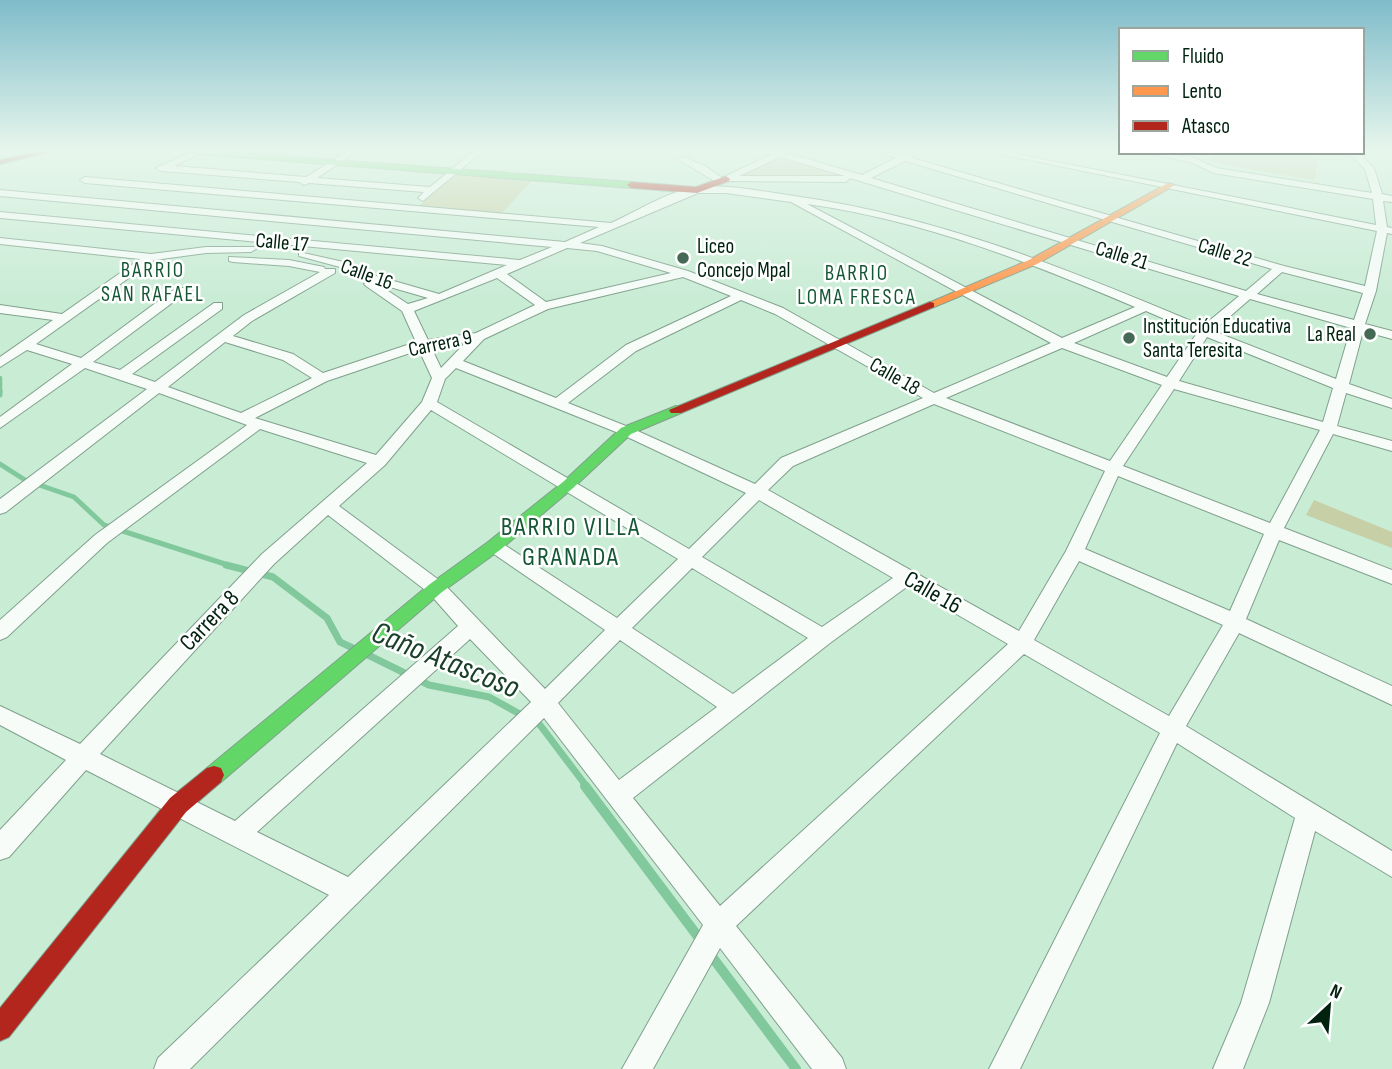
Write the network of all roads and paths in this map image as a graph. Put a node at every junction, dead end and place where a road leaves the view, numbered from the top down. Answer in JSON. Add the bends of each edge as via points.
{"nodes":[{"id":1,"x":92,"y":201,"type":"joint"},
{"id":2,"x":277,"y":201,"type":"edge"},
{"id":3,"x":336,"y":201,"type":"edge"},
{"id":4,"x":419,"y":201,"type":"edge"},
{"id":5,"x":671,"y":201,"type":"edge"},
{"id":6,"x":794,"y":201,"type":"edge"},
{"id":7,"x":835,"y":201,"type":"edge"},
{"id":8,"x":941,"y":201,"type":"edge"},
{"id":9,"x":1053,"y":201,"type":"edge"},
{"id":10,"x":1146,"y":201,"type":"edge"},
{"id":11,"x":1247,"y":201,"type":"edge"},
{"id":12,"x":1385,"y":201,"type":"edge"},
{"id":13,"x":411,"y":208,"type":"junction"},
{"id":14,"x":0,"y":215,"type":"edge"},
{"id":15,"x":256,"y":216,"type":"junction"},
{"id":16,"x":1113,"y":218,"type":"junction"},
{"id":17,"x":51,"y":220,"type":"junction"},
{"id":18,"x":613,"y":225,"type":"junction"},
{"id":19,"x":388,"y":228,"type":"junction"},
{"id":20,"x":1387,"y":230,"type":"edge"},
{"id":21,"x":225,"y":237,"type":"junction"},
{"id":22,"x":1074,"y":240,"type":"junction"},
{"id":23,"x":1,"y":241,"type":"edge"},
{"id":24,"x":569,"y":244,"type":"junction"},
{"id":25,"x":206,"y":250,"type":"junction"},
{"id":26,"x":362,"y":250,"type":"junction"},
{"id":27,"x":148,"y":258,"type":"junction"},
{"id":28,"x":1033,"y":262,"type":"junction"},
{"id":29,"x":522,"y":264,"type":"junction"},
{"id":30,"x":337,"y":267,"type":"junction"},
{"id":31,"x":1280,"y":268,"type":"junction"},
{"id":32,"x":684,"y":273,"type":"junction"},
{"id":33,"x":499,"y":274,"type":"junction"},
{"id":34,"x":180,"y":291,"type":"dead end"},
{"id":35,"x":1370,"y":291,"type":"junction"},
{"id":36,"x":965,"y":292,"type":"junction"},
{"id":37,"x":1248,"y":295,"type":"junction"},
{"id":38,"x":740,"y":296,"type":"junction"},
{"id":39,"x":440,"y":298,"type":"junction"},
{"id":40,"x":218,"y":306,"type":"dead end"},
{"id":41,"x":544,"y":306,"type":"junction"},
{"id":42,"x":1145,"y":307,"type":"junction"},
{"id":43,"x":0,"y":309,"type":"edge"},
{"id":44,"x":407,"y":309,"type":"junction"},
{"id":45,"x":63,"y":318,"type":"junction"},
{"id":46,"x":1357,"y":326,"type":"junction"},
{"id":47,"x":1205,"y":331,"type":"junction"},
{"id":48,"x":1392,"y":335,"type":"edge"},
{"id":49,"x":479,"y":336,"type":"junction"},
{"id":50,"x":175,"y":337,"type":"junction"},
{"id":51,"x":220,"y":339,"type":"junction"},
{"id":52,"x":839,"y":343,"type":"junction"},
{"id":53,"x":1062,"y":343,"type":"junction"},
{"id":54,"x":424,"y":344,"type":"junction"},
{"id":55,"x":25,"y":345,"type":"junction"},
{"id":56,"x":453,"y":362,"type":"junction"},
{"id":57,"x":0,"y":363,"type":"edge"},
{"id":58,"x":83,"y":364,"type":"junction"},
{"id":59,"x":122,"y":375,"type":"junction"},
{"id":60,"x":322,"y":378,"type":"junction"},
{"id":61,"x":439,"y":378,"type":"junction"},
{"id":62,"x":1170,"y":383,"type":"junction"},
{"id":63,"x":157,"y":387,"type":"junction"},
{"id":64,"x":1340,"y":387,"type":"junction"},
{"id":65,"x":935,"y":399,"type":"junction"},
{"id":66,"x":429,"y":403,"type":"junction"},
{"id":67,"x":559,"y":403,"type":"junction"},
{"id":68,"x":1392,"y":404,"type":"edge"},
{"id":69,"x":251,"y":421,"type":"junction"},
{"id":70,"x":0,"y":424,"type":"edge"},
{"id":71,"x":1329,"y":428,"type":"junction"},
{"id":72,"x":626,"y":431,"type":"junction"},
{"id":73,"x":1392,"y":446,"type":"edge"},
{"id":74,"x":379,"y":461,"type":"junction"},
{"id":75,"x":1114,"y":468,"type":"junction"},
{"id":76,"x":568,"y":485,"type":"junction"},
{"id":77,"x":758,"y":492,"type":"junction"},
{"id":78,"x":328,"y":506,"type":"junction"},
{"id":79,"x":0,"y":508,"type":"edge"},
{"id":80,"x":1274,"y":531,"type":"junction"},
{"id":81,"x":494,"y":546,"type":"junction"},
{"id":82,"x":1075,"y":552,"type":"junction"},
{"id":83,"x":690,"y":558,"type":"junction"},
{"id":84,"x":907,"y":577,"type":"junction"},
{"id":85,"x":1392,"y":577,"type":"edge"},
{"id":86,"x":436,"y":588,"type":"junction"},
{"id":87,"x":1235,"y":622,"type":"junction"},
{"id":88,"x":470,"y":628,"type":"junction"},
{"id":89,"x":618,"y":629,"type":"junction"},
{"id":90,"x":0,"y":632,"type":"edge"},
{"id":91,"x":823,"y":637,"type":"junction"},
{"id":92,"x":1022,"y":643,"type":"junction"},
{"id":93,"x":1392,"y":696,"type":"edge"},
{"id":94,"x":733,"y":706,"type":"junction"},
{"id":95,"x":0,"y":715,"type":"edge"},
{"id":96,"x":533,"y":715,"type":"junction"},
{"id":97,"x":1173,"y":729,"type":"junction"},
{"id":98,"x":83,"y":757,"type":"junction"},
{"id":99,"x":617,"y":796,"type":"junction"},
{"id":100,"x":178,"y":805,"type":"junction"},
{"id":101,"x":1308,"y":813,"type":"junction"},
{"id":102,"x":237,"y":835,"type":"junction"},
{"id":103,"x":0,"y":848,"type":"edge"},
{"id":104,"x":1392,"y":865,"type":"edge"},
{"id":105,"x":350,"y":892,"type":"junction"},
{"id":106,"x":714,"y":931,"type":"junction"},
{"id":107,"x":0,"y":1028,"type":"edge"},
{"id":108,"x":169,"y":1069,"type":"edge"},
{"id":109,"x":637,"y":1069,"type":"edge"},
{"id":110,"x":831,"y":1069,"type":"edge"},
{"id":111,"x":1004,"y":1069,"type":"edge"},
{"id":112,"x":1228,"y":1069,"type":"edge"}],
"edges":[{"from":1,"to":15,"type":"street","name":"Calle 18"},
{"from":1,"to":17,"type":"street"},
{"from":2,"to":15,"type":"street"},
{"from":3,"to":13,"type":"street"},
{"from":4,"to":13,"type":"street"},
{"from":5,"to":18,"type":"street"},
{"from":6,"to":36,"type":"street"},
{"from":7,"to":28,"type":"street"},
{"from":8,"to":22,"type":"street","name":"Calle 21"},
{"from":9,"to":16,"type":"street","name":"Calle 22"},
{"from":10,"to":16,"type":"street"},
{"from":11,"to":20,"type":"street"},
{"from":12,"to":20,"type":"street"},
{"from":13,"to":18,"type":"street"},
{"from":13,"to":19,"type":"street"},
{"from":14,"to":17,"type":"street","name":"Calle 17"},
{"from":15,"to":19,"type":"street","name":"Calle 18"},
{"from":15,"to":21,"type":"street"},
{"from":16,"to":22,"type":"street"},
{"from":16,"to":31,"type":"street","name":"Calle 22"},
{"from":17,"to":21,"type":"street","name":"Calle 17"},
{"from":17,"to":23,"type":"street"},
{"from":18,"to":24,"type":"street"},
{"from":19,"to":24,"type":"street","name":"Calle 18"},
{"from":19,"to":26,"type":"street"},
{"from":20,"to":35,"type":"street","via":[[1380,271]]},
{"from":21,"to":25,"type":"street"},
{"from":21,"to":26,"type":"street","name":"Calle 17"},
{"from":22,"to":28,"type":"street"},
{"from":22,"to":37,"type":"street","name":"Calle 21"},
{"from":23,"to":27,"type":"street","name":"Calle 16"},
{"from":24,"to":29,"type":"street"},
{"from":24,"to":32,"type":"street","name":"Calle 18"},
{"from":25,"to":27,"type":"street","name":"Calle 16"},
{"from":25,"to":30,"type":"street","name":"Calle 16","via":[[286,251]]},
{"from":26,"to":29,"type":"street","name":"Calle 17"},
{"from":26,"to":30,"type":"street"},
{"from":27,"to":30,"type":"street","name":"Calle 16","via":[[243,259]]},
{"from":27,"to":45,"type":"street"},
{"from":28,"to":36,"type":"street"},
{"from":28,"to":42,"type":"street"},
{"from":29,"to":33,"type":"street"},
{"from":30,"to":39,"type":"street","name":"Calle 16"},
{"from":30,"to":44,"type":"street","name":"Calle 16","via":[[376,286]]},
{"from":30,"to":51,"type":"street"},
{"from":31,"to":35,"type":"street","name":"Calle 22"},
{"from":31,"to":37,"type":"street"},
{"from":32,"to":38,"type":"street","name":"Calle 18"},
{"from":32,"to":41,"type":"street","name":"Carrera 9"},
{"from":33,"to":39,"type":"street"},
{"from":33,"to":41,"type":"street"},
{"from":34,"to":58,"type":"street"},
{"from":35,"to":46,"type":"street"},
{"from":36,"to":52,"type":"street"},
{"from":36,"to":53,"type":"street"},
{"from":37,"to":46,"type":"street","name":"Calle 21"},
{"from":37,"to":47,"type":"street"},
{"from":38,"to":52,"type":"street","name":"Calle 18"},
{"from":38,"to":67,"type":"street","via":[[631,348]]},
{"from":39,"to":44,"type":"street"},
{"from":40,"to":50,"type":"street"},
{"from":41,"to":49,"type":"street","name":"Carrera 9"},
{"from":42,"to":47,"type":"street"},
{"from":42,"to":53,"type":"street"},
{"from":43,"to":45,"type":"street"},
{"from":44,"to":54,"type":"street","name":"Calle 16"},
{"from":45,"to":55,"type":"street"},
{"from":46,"to":48,"type":"street","name":"Calle 21"},
{"from":46,"to":64,"type":"street"},
{"from":47,"to":62,"type":"street"},
{"from":47,"to":64,"type":"street"},
{"from":49,"to":54,"type":"street","name":"Carrera 9"},
{"from":49,"to":56,"type":"street","name":"Carrera 8"},
{"from":50,"to":51,"type":"street"},
{"from":50,"to":59,"type":"street"},
{"from":51,"to":60,"type":"street","via":[[288,357]]},
{"from":51,"to":63,"type":"street"},
{"from":52,"to":65,"type":"street","name":"Calle 18"},
{"from":52,"to":72,"type":"street"},
{"from":53,"to":62,"type":"street"},
{"from":53,"to":65,"type":"street"},
{"from":54,"to":60,"type":"street","name":"Carrera 9"},
{"from":54,"to":61,"type":"street","name":"Calle 16"},
{"from":55,"to":57,"type":"street"},
{"from":55,"to":58,"type":"street"},
{"from":56,"to":61,"type":"street","name":"Carrera 8"},
{"from":56,"to":67,"type":"street","name":"Calle 16"},
{"from":58,"to":59,"type":"street"},
{"from":58,"to":70,"type":"street"},
{"from":59,"to":63,"type":"street"},
{"from":60,"to":69,"type":"street","name":"Carrera 9"},
{"from":61,"to":66,"type":"street","name":"Carrera 8"},
{"from":62,"to":71,"type":"street"},
{"from":62,"to":75,"type":"street"},
{"from":63,"to":69,"type":"street"},
{"from":63,"to":79,"type":"street"},
{"from":64,"to":68,"type":"street"},
{"from":64,"to":71,"type":"street"},
{"from":65,"to":75,"type":"street","name":"Calle 18"},
{"from":65,"to":77,"type":"street","via":[[787,462]]},
{"from":66,"to":74,"type":"street","name":"Carrera 8"},
{"from":66,"to":76,"type":"street"},
{"from":67,"to":72,"type":"street","name":"Calle 16"},
{"from":69,"to":74,"type":"street"},
{"from":69,"to":90,"type":"street","name":"Carrera 9","via":[[101,539]]},
{"from":71,"to":73,"type":"street"},
{"from":71,"to":80,"type":"street"},
{"from":72,"to":76,"type":"street"},
{"from":72,"to":77,"type":"street","name":"Calle 16"},
{"from":74,"to":78,"type":"street","name":"Carrera 8"},
{"from":75,"to":80,"type":"street","name":"Calle 18"},
{"from":75,"to":82,"type":"street"},
{"from":76,"to":81,"type":"street"},
{"from":76,"to":83,"type":"street"},
{"from":77,"to":83,"type":"street"},
{"from":77,"to":84,"type":"street","name":"Calle 16"},
{"from":78,"to":86,"type":"street"},
{"from":78,"to":98,"type":"street","name":"Carrera 8","via":[[268,559]]},
{"from":80,"to":85,"type":"street","name":"Calle 18"},
{"from":80,"to":87,"type":"street"},
{"from":81,"to":86,"type":"street"},
{"from":81,"to":89,"type":"street"},
{"from":82,"to":87,"type":"street"},
{"from":82,"to":92,"type":"street"},
{"from":83,"to":89,"type":"street"},
{"from":83,"to":91,"type":"street"},
{"from":84,"to":91,"type":"street"},
{"from":84,"to":92,"type":"street","name":"Calle 16"},
{"from":86,"to":88,"type":"street"},
{"from":86,"to":100,"type":"street"},
{"from":87,"to":93,"type":"street"},
{"from":87,"to":97,"type":"street"},
{"from":88,"to":96,"type":"street"},
{"from":88,"to":102,"type":"street"},
{"from":89,"to":94,"type":"street"},
{"from":89,"to":96,"type":"street"},
{"from":91,"to":94,"type":"street"},
{"from":92,"to":97,"type":"street","name":"Calle 16"},
{"from":92,"to":106,"type":"street"},
{"from":94,"to":99,"type":"street"},
{"from":95,"to":98,"type":"street"},
{"from":96,"to":99,"type":"street"},
{"from":96,"to":105,"type":"street"},
{"from":97,"to":101,"type":"street","name":"Calle 16"},
{"from":97,"to":111,"type":"street"},
{"from":98,"to":100,"type":"street"},
{"from":98,"to":103,"type":"street","name":"Carrera 8"},
{"from":99,"to":106,"type":"street"},
{"from":100,"to":102,"type":"street"},
{"from":100,"to":107,"type":"street"},
{"from":101,"to":104,"type":"street","name":"Calle 16"},
{"from":101,"to":112,"type":"street","via":[[1255,1003]]},
{"from":102,"to":105,"type":"street"},
{"from":105,"to":108,"type":"street"},
{"from":106,"to":109,"type":"street"},
{"from":106,"to":110,"type":"street"}]}
